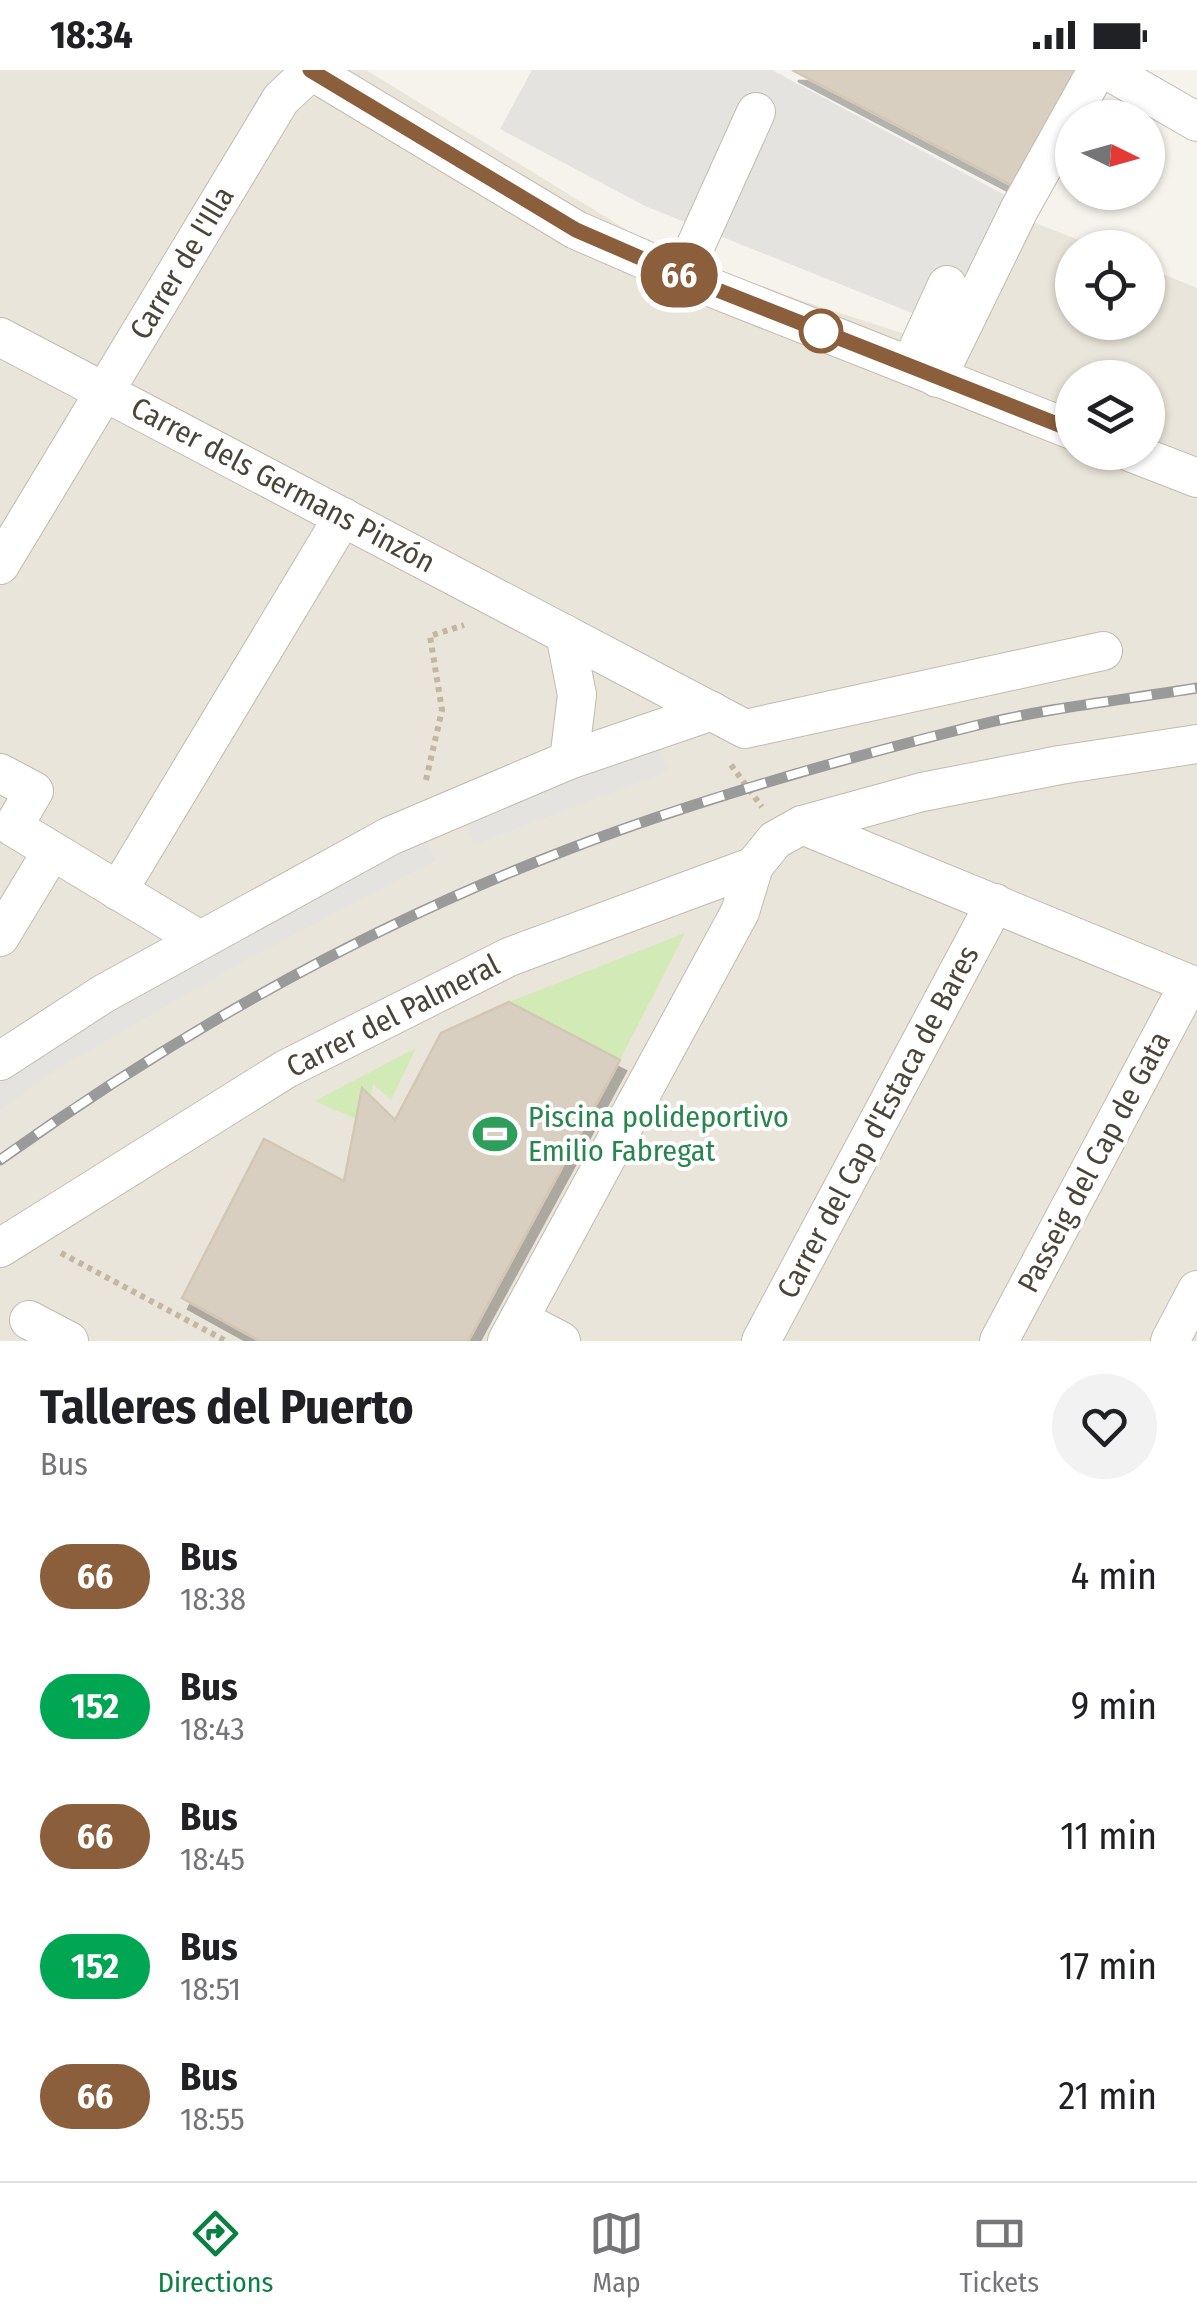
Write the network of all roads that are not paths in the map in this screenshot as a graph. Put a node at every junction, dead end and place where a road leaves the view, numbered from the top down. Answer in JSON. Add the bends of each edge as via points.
{"nodes":[{"id":1,"x":311,"y":70,"type":"edge"},
{"id":2,"x":1097,"y":70,"type":"edge"},
{"id":3,"x":1108,"y":70,"type":"edge"},
{"id":4,"x":756,"y":112,"type":"dead end"},
{"id":5,"x":1197,"y":122,"type":"edge"},
{"id":6,"x":682,"y":276,"type":"junction"},
{"id":7,"x":947,"y":285,"type":"dead end"},
{"id":8,"x":0,"y":337,"type":"edge"},
{"id":9,"x":924,"y":372,"type":"junction"},
{"id":10,"x":105,"y":391,"type":"junction"},
{"id":11,"x":1055,"y":423,"type":"edge"},
{"id":12,"x":1165,"y":466,"type":"edge"},
{"id":13,"x":1197,"y":478,"type":"edge"},
{"id":14,"x":343,"y":517,"type":"junction"},
{"id":15,"x":0,"y":565,"type":"edge"},
{"id":16,"x":565,"y":634,"type":"junction"},
{"id":17,"x":1103,"y":651,"type":"dead end"},
{"id":18,"x":712,"y":711,"type":"junction"},
{"id":19,"x":1197,"y":744,"type":"edge"},
{"id":20,"x":569,"y":760,"type":"junction"},
{"id":21,"x":0,"y":773,"type":"edge"},
{"id":22,"x":777,"y":844,"type":"junction"},
{"id":23,"x":52,"y":851,"type":"junction"},
{"id":24,"x":118,"y":891,"type":"junction"},
{"id":25,"x":994,"y":904,"type":"junction"},
{"id":26,"x":0,"y":936,"type":"edge"},
{"id":27,"x":200,"y":940,"type":"junction"},
{"id":28,"x":1193,"y":985,"type":"edge"},
{"id":29,"x":0,"y":1061,"type":"edge"},
{"id":30,"x":12,"y":1241,"type":"edge"},
{"id":31,"x":1197,"y":1290,"type":"edge"},
{"id":32,"x":29,"y":1320,"type":"dead end"},
{"id":33,"x":514,"y":1330,"type":"edge"},
{"id":34,"x":69,"y":1341,"type":"edge"},
{"id":35,"x":561,"y":1341,"type":"edge"},
{"id":36,"x":761,"y":1341,"type":"edge"},
{"id":37,"x":999,"y":1341,"type":"edge"},
{"id":38,"x":1170,"y":1341,"type":"edge"}],
"edges":[{"from":1,"to":6,"type":"street","via":[[576,230]]},
{"from":1,"to":10,"type":"street","name":"Carrer de l'Illa","via":[[281,99]]},
{"from":2,"to":9,"type":"street"},
{"from":3,"to":5,"type":"street"},
{"from":4,"to":6,"type":"street"},
{"from":6,"to":9,"type":"street"},
{"from":7,"to":9,"type":"street"},
{"from":8,"to":10,"type":"street","name":"Carrer dels Germans Pinzón"},
{"from":9,"to":11,"type":"street"},
{"from":10,"to":14,"type":"street","name":"Carrer dels Germans Pinzón"},
{"from":10,"to":15,"type":"street","name":"Carrer de l'Illa"},
{"from":12,"to":13,"type":"street"},
{"from":14,"to":16,"type":"street","name":"Carrer dels Germans Pinzón"},
{"from":14,"to":24,"type":"street"},
{"from":16,"to":18,"type":"street","name":"Carrer dels Germans Pinzón"},
{"from":16,"to":20,"type":"street","via":[[577,695]]},
{"from":17,"to":18,"type":"street","name":"Carrer dels Germans Pinzón","via":[[745,729]]},
{"from":18,"to":20,"type":"street"},
{"from":19,"to":22,"type":"street","name":"Carrer del Palmeral","via":[[922,792]]},
{"from":20,"to":27,"type":"street","via":[[390,836]]},
{"from":21,"to":23,"type":"street","via":[[34,792],[13,827]]},
{"from":22,"to":25,"type":"street"},
{"from":22,"to":30,"type":"street","name":"Carrer del Palmeral","via":[[509,957],[304,1060]]},
{"from":22,"to":33,"type":"street"},
{"from":23,"to":24,"type":"street"},
{"from":23,"to":26,"type":"street"},
{"from":24,"to":27,"type":"street"},
{"from":25,"to":28,"type":"street"},
{"from":25,"to":36,"type":"street","name":"Carrer del Cap d'Estaca de Bares"},
{"from":27,"to":29,"type":"street"},
{"from":28,"to":37,"type":"street","name":"Passeig del Cap de Gata"},
{"from":31,"to":38,"type":"street"},
{"from":32,"to":34,"type":"street"},
{"from":33,"to":35,"type":"street"}]}
